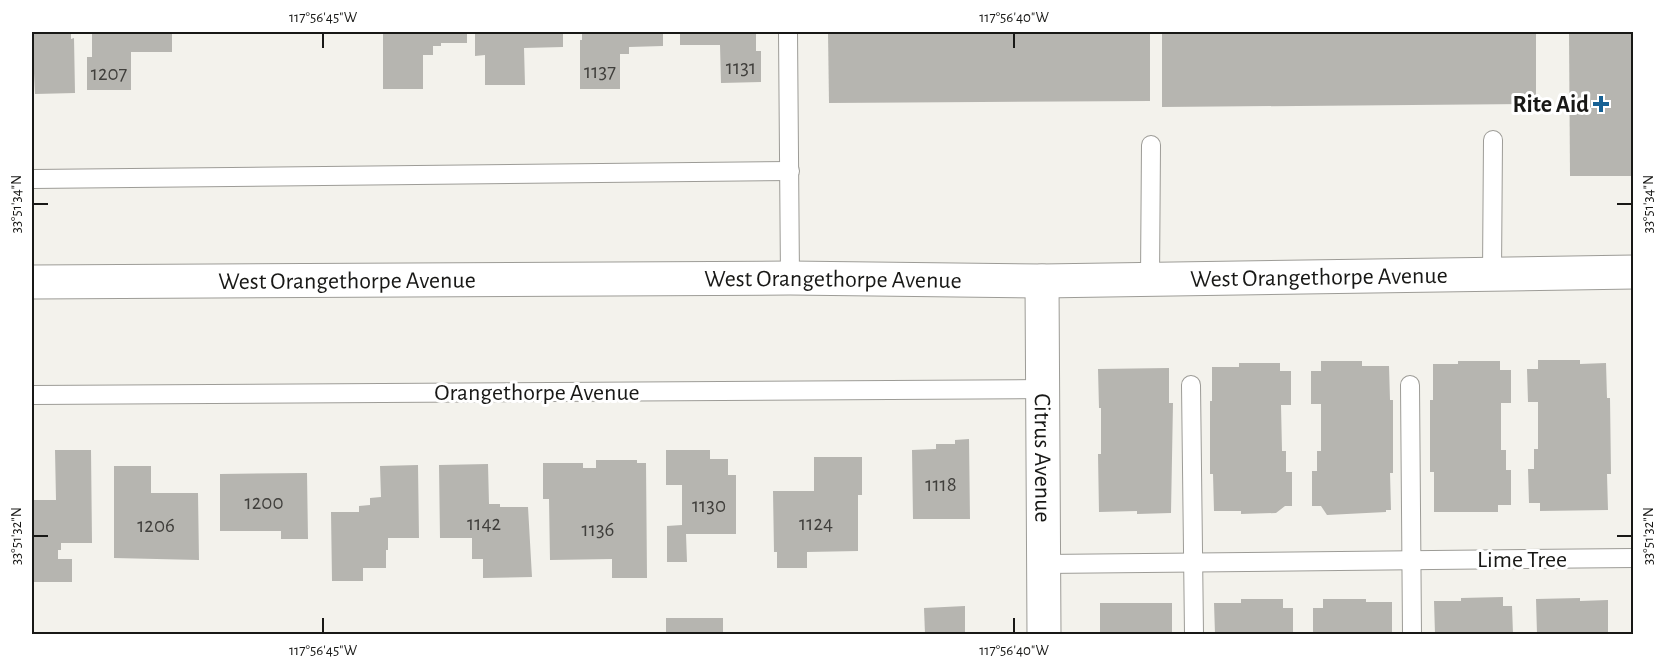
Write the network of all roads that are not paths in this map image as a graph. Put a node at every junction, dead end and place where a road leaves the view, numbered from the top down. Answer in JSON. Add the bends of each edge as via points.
{"nodes":[{"id":1,"x":788,"y":32,"type":"edge"},
{"id":2,"x":1493,"y":140,"type":"dead end"},
{"id":3,"x":1151,"y":145,"type":"dead end"},
{"id":4,"x":790,"y":171,"type":"junction"},
{"id":5,"x":32,"y":179,"type":"edge"},
{"id":6,"x":1492,"y":273,"type":"junction"},
{"id":7,"x":1634,"y":273,"type":"edge"},
{"id":8,"x":790,"y":278,"type":"junction"},
{"id":9,"x":1150,"y":279,"type":"junction"},
{"id":10,"x":1042,"y":281,"type":"junction"},
{"id":11,"x":32,"y":282,"type":"edge"},
{"id":12,"x":1191,"y":385,"type":"dead end"},
{"id":13,"x":1410,"y":385,"type":"dead end"},
{"id":14,"x":1043,"y":389,"type":"junction"},
{"id":15,"x":32,"y":395,"type":"edge"},
{"id":16,"x":1634,"y":558,"type":"edge"},
{"id":17,"x":1410,"y":560,"type":"junction"},
{"id":18,"x":1193,"y":562,"type":"junction"},
{"id":19,"x":1044,"y":564,"type":"junction"},
{"id":20,"x":1044,"y":634,"type":"edge"},
{"id":21,"x":1194,"y":634,"type":"edge"},
{"id":22,"x":1412,"y":634,"type":"edge"}],
"edges":[{"from":1,"to":4,"type":"lane"},
{"from":2,"to":6,"type":"lane"},
{"from":3,"to":9,"type":"lane"},
{"from":4,"to":5,"type":"lane"},
{"from":4,"to":8,"type":"lane"},
{"from":6,"to":7,"type":"main road","name":"West Orangethorpe Avenue"},
{"from":6,"to":9,"type":"main road","name":"West Orangethorpe Avenue"},
{"from":8,"to":10,"type":"main road","name":"West Orangethorpe Avenue"},
{"from":8,"to":11,"type":"main road","name":"West Orangethorpe Avenue"},
{"from":9,"to":10,"type":"main road","name":"West Orangethorpe Avenue"},
{"from":10,"to":14,"type":"main road","name":"Citrus Avenue"},
{"from":12,"to":18,"type":"lane"},
{"from":13,"to":17,"type":"lane"},
{"from":14,"to":15,"type":"lane","name":"Orangethorpe Avenue"},
{"from":14,"to":19,"type":"main road","name":"Citrus Avenue"},
{"from":16,"to":17,"type":"lane","name":"Lime Tree"},
{"from":17,"to":18,"type":"lane","name":"Lime Tree"},
{"from":17,"to":22,"type":"lane"},
{"from":18,"to":19,"type":"lane","name":"Lime Tree"},
{"from":18,"to":21,"type":"lane"},
{"from":19,"to":20,"type":"main road","name":"Citrus Avenue"}]}
